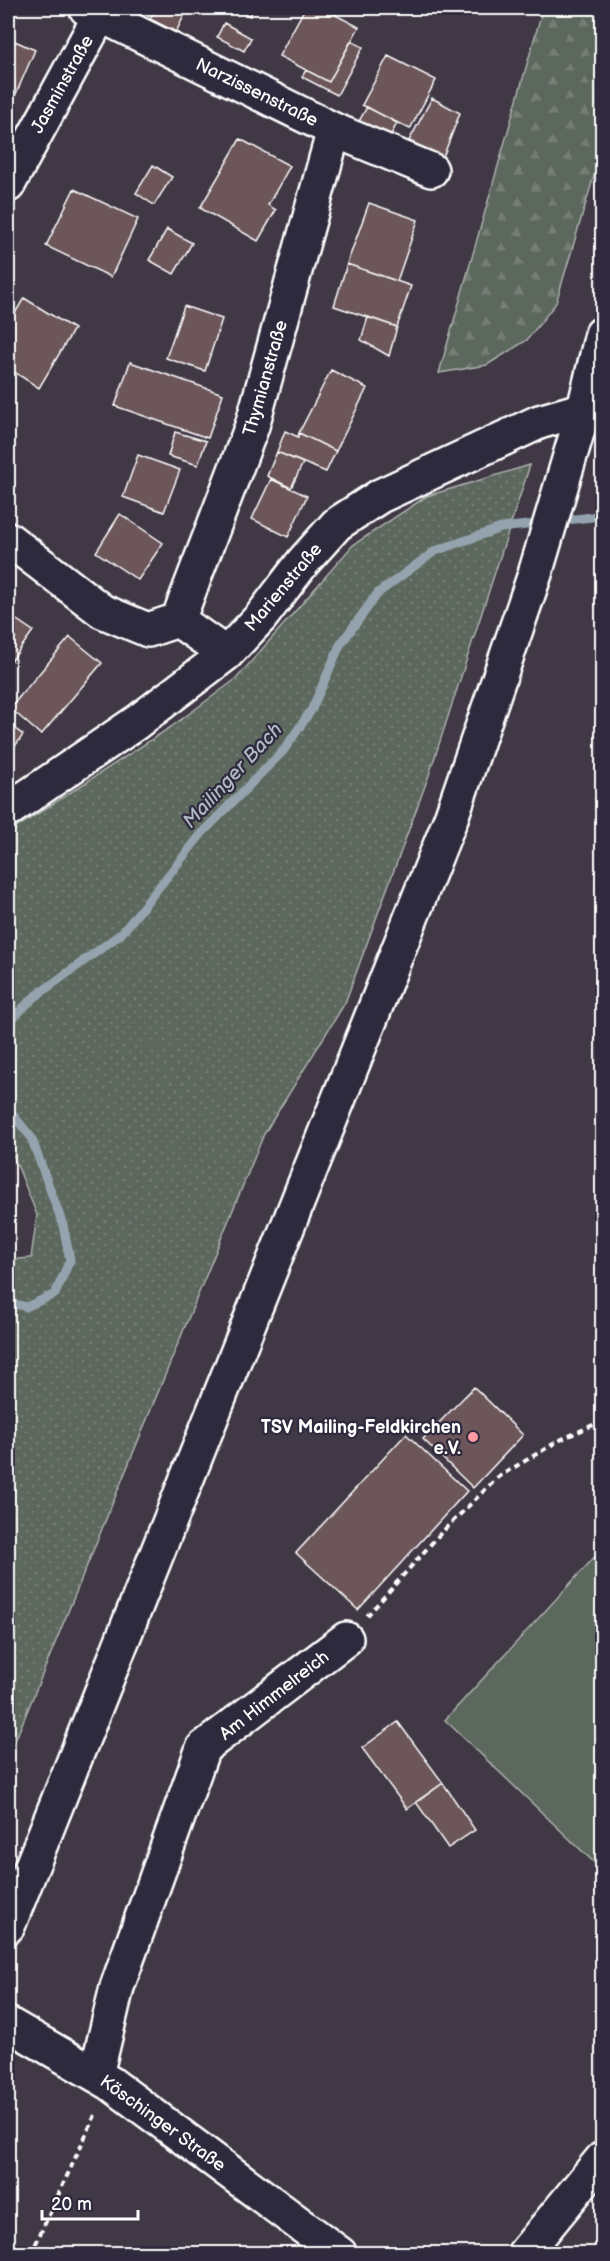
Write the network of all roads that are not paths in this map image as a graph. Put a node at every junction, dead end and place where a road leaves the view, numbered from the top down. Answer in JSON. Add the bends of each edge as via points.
{"nodes":[{"id":1,"x":93,"y":11,"type":"edge"},
{"id":2,"x":334,"y":130,"type":"junction"},
{"id":3,"x":431,"y":170,"type":"dead end"},
{"id":4,"x":8,"y":185,"type":"edge"},
{"id":5,"x":603,"y":334,"type":"edge"},
{"id":6,"x":593,"y":409,"type":"edge"},
{"id":7,"x":8,"y":539,"type":"edge"},
{"id":8,"x":178,"y":620,"type":"junction"},
{"id":9,"x":226,"y":654,"type":"junction"},
{"id":10,"x":8,"y":810,"type":"edge"},
{"id":11,"x":346,"y":1639,"type":"road end"},
{"id":12,"x":8,"y":1926,"type":"edge"},
{"id":13,"x":8,"y":2024,"type":"edge"},
{"id":14,"x":103,"y":2079,"type":"junction"},
{"id":15,"x":603,"y":2159,"type":"edge"},
{"id":16,"x":340,"y":2253,"type":"edge"},
{"id":17,"x":524,"y":2253,"type":"edge"}],
"edges":[{"from":1,"to":2,"type":"street","name":"Narzissenstraße"},
{"from":1,"to":4,"type":"street","name":"Jasminstraße"},
{"from":2,"to":3,"type":"street","name":"Narzissenstraße"},
{"from":2,"to":8,"type":"street","name":"Thymianstraße","via":[[252,426]]},
{"from":5,"to":6,"type":"street"},
{"from":6,"to":9,"type":"street","name":"Marienstraße","via":[[539,422],[380,496],[337,524]]},
{"from":6,"to":12,"type":"street","via":[[566,468],[535,574],[451,818]]},
{"from":7,"to":8,"type":"street","via":[[102,611],[148,630]]},
{"from":8,"to":9,"type":"street"},
{"from":9,"to":10,"type":"street","name":"Marienstraße","via":[[137,723]]},
{"from":11,"to":14,"type":"street","name":"Am Himmelreich","via":[[203,1749],[117,1987]]},
{"from":13,"to":14,"type":"street","name":"Köschinger Straße"},
{"from":14,"to":16,"type":"street","name":"Köschinger Straße"},
{"from":15,"to":17,"type":"street"}]}
